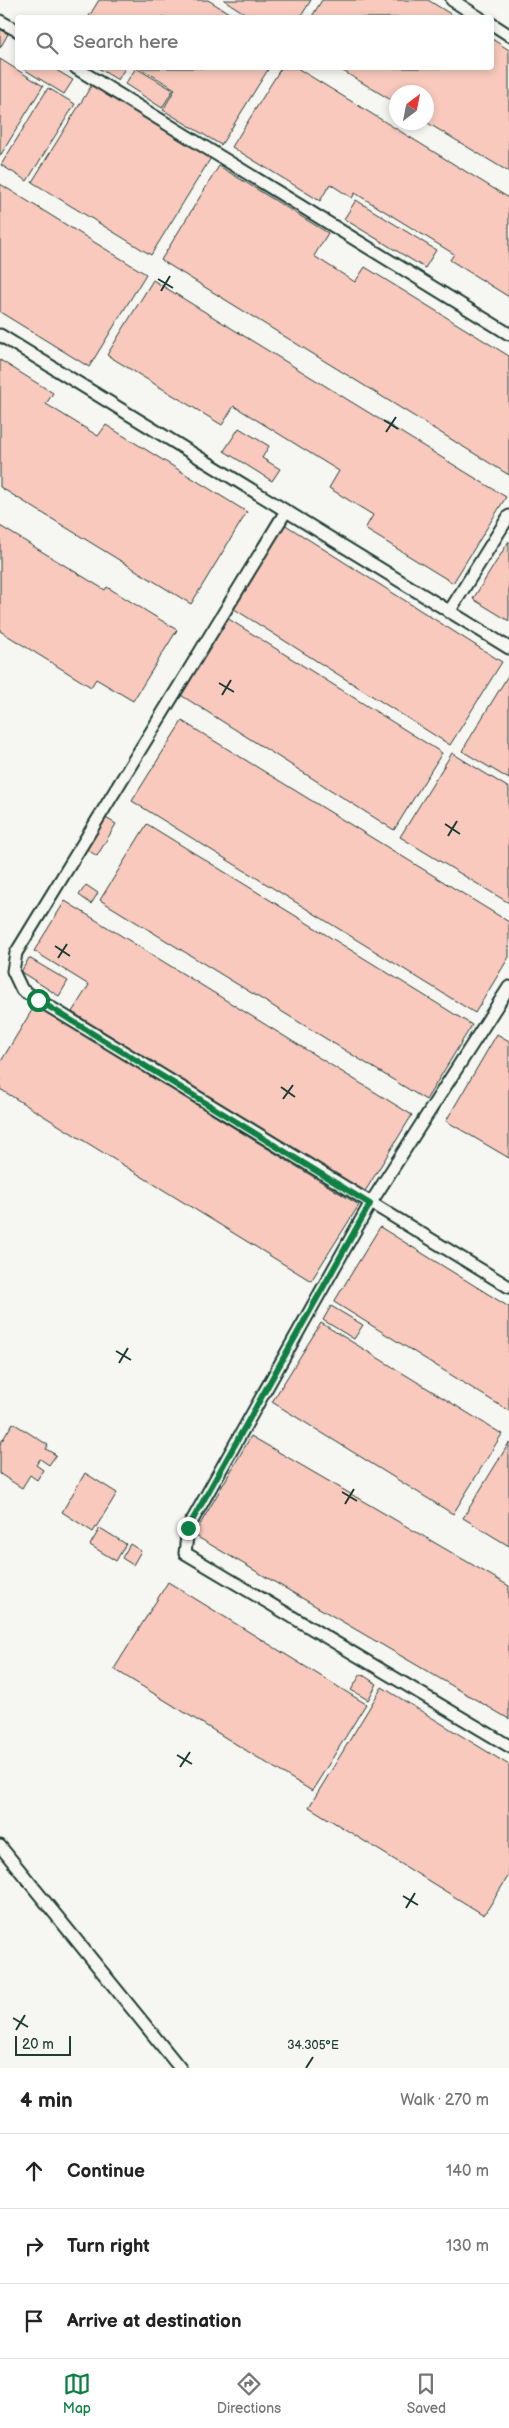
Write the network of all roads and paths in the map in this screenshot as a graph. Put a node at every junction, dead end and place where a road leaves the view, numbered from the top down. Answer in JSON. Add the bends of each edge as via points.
{"nodes":[{"id":1,"x":452,"y":0,"type":"edge"},
{"id":2,"x":475,"y":15,"type":"edge"},
{"id":3,"x":0,"y":20,"type":"edge"},
{"id":4,"x":494,"y":25,"type":"edge"},
{"id":5,"x":15,"y":29,"type":"edge"},
{"id":6,"x":509,"y":35,"type":"edge"},
{"id":7,"x":79,"y":70,"type":"edge"},
{"id":8,"x":509,"y":334,"type":"edge"},
{"id":9,"x":0,"y":335,"type":"edge"},
{"id":10,"x":286,"y":511,"type":"junction"},
{"id":11,"x":509,"y":516,"type":"edge"},
{"id":12,"x":450,"y":612,"type":"junction"},
{"id":13,"x":509,"y":648,"type":"edge"},
{"id":14,"x":509,"y":987,"type":"edge"},
{"id":15,"x":370,"y":1204,"type":"junction"},
{"id":16,"x":509,"y":1287,"type":"edge"},
{"id":17,"x":509,"y":1746,"type":"edge"},
{"id":18,"x":0,"y":1846,"type":"edge"},
{"id":19,"x":180,"y":2068,"type":"edge"}],
"edges":[{"from":1,"to":2,"type":"lane"},
{"from":3,"to":5,"type":"lane"},
{"from":4,"to":6,"type":"lane"},
{"from":7,"to":8,"type":"lane"},
{"from":9,"to":10,"type":"lane"},
{"from":10,"to":12,"type":"lane"},
{"from":10,"to":15,"type":"lane","via":[[16,953],[13,971],[22,990]]},
{"from":11,"to":12,"type":"lane"},
{"from":12,"to":13,"type":"lane"},
{"from":14,"to":15,"type":"lane"},
{"from":15,"to":16,"type":"lane"},
{"from":15,"to":17,"type":"lane","via":[[188,1528],[185,1553]]},
{"from":18,"to":19,"type":"lane"}]}
